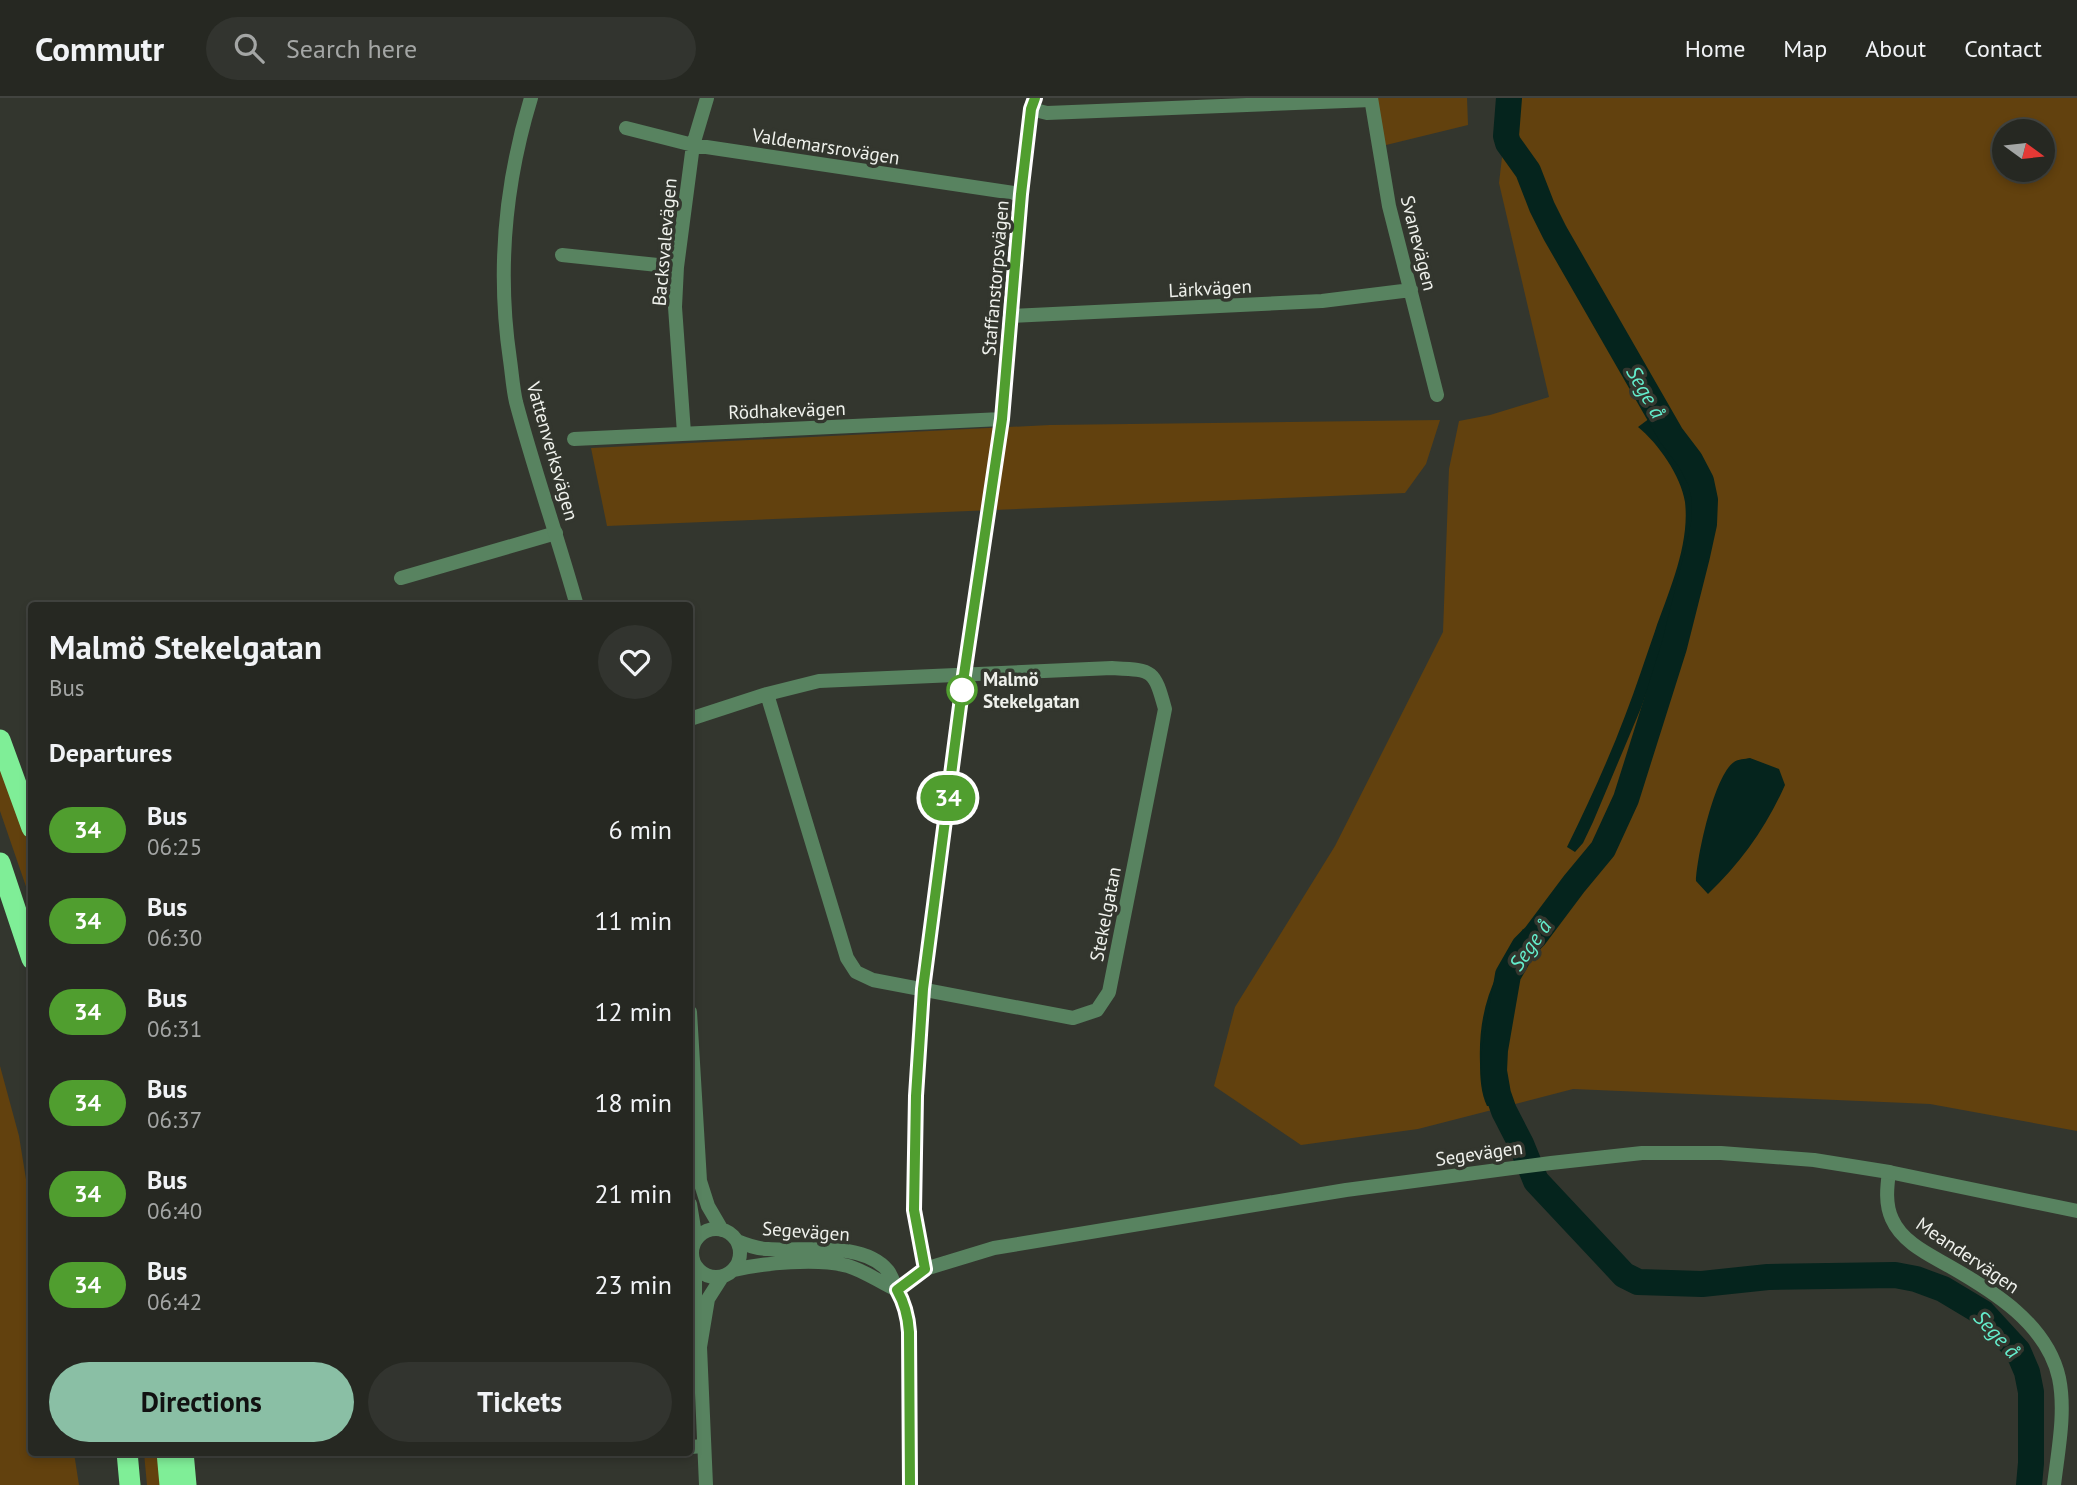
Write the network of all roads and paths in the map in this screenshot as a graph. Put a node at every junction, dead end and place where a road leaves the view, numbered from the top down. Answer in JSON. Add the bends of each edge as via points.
{"nodes":[{"id":1,"x":531,"y":98,"type":"edge"},
{"id":2,"x":707,"y":98,"type":"edge"},
{"id":3,"x":1371,"y":99,"type":"edge"},
{"id":4,"x":1033,"y":104,"type":"edge"},
{"id":5,"x":626,"y":128,"type":"dead end"},
{"id":6,"x":693,"y":145,"type":"junction"},
{"id":7,"x":1021,"y":194,"type":"junction"},
{"id":8,"x":562,"y":255,"type":"dead end"},
{"id":9,"x":677,"y":267,"type":"junction"},
{"id":10,"x":1411,"y":290,"type":"junction"},
{"id":11,"x":1012,"y":316,"type":"junction"},
{"id":12,"x":1437,"y":395,"type":"dead end"},
{"id":13,"x":1002,"y":419,"type":"joint"},
{"id":14,"x":684,"y":433,"type":"junction"},
{"id":15,"x":573,"y":439,"type":"dead end"},
{"id":16,"x":556,"y":533,"type":"junction"},
{"id":17,"x":401,"y":578,"type":"dead end"},
{"id":18,"x":576,"y":602,"type":"edge"},
{"id":19,"x":767,"y":694,"type":"junction"},
{"id":20,"x":693,"y":718,"type":"edge"},
{"id":21,"x":0,"y":740,"type":"edge"},
{"id":22,"x":28,"y":817,"type":"edge"},
{"id":23,"x":0,"y":863,"type":"edge"},
{"id":24,"x":28,"y":947,"type":"edge"},
{"id":25,"x":693,"y":1066,"type":"edge"},
{"id":26,"x":1889,"y":1171,"type":"junction"},
{"id":27,"x":2077,"y":1211,"type":"edge"},
{"id":28,"x":693,"y":1222,"type":"edge"},
{"id":29,"x":722,"y":1230,"type":"junction"},
{"id":30,"x":696,"y":1240,"type":"junction"},
{"id":31,"x":737,"y":1241,"type":"junction"},
{"id":32,"x":693,"y":1249,"type":"edge"},
{"id":33,"x":693,"y":1257,"type":"edge"},
{"id":34,"x":695,"y":1266,"type":"junction"},
{"id":35,"x":728,"y":1273,"type":"junction"},
{"id":36,"x":897,"y":1290,"type":"junction"},
{"id":37,"x":700,"y":1347,"type":"junction"},
{"id":38,"x":697,"y":1446,"type":"edge"},
{"id":39,"x":126,"y":1456,"type":"edge"},
{"id":40,"x":167,"y":1456,"type":"edge"},
{"id":41,"x":183,"y":1456,"type":"edge"},
{"id":42,"x":129,"y":1485,"type":"edge"},
{"id":43,"x":170,"y":1485,"type":"edge"},
{"id":44,"x":186,"y":1485,"type":"edge"},
{"id":45,"x":706,"y":1485,"type":"edge"},
{"id":46,"x":909,"y":1485,"type":"edge"},
{"id":47,"x":2054,"y":1485,"type":"edge"}],
"edges":[{"from":1,"to":16,"type":"street","name":"Vattenverksvägen","via":[[506,218],[505,322],[516,400]]},
{"from":2,"to":6,"type":"street","name":"Backsvalevägen"},
{"from":3,"to":4,"type":"street","via":[[1047,113]]},
{"from":3,"to":10,"type":"street","name":"Svanevägen","via":[[1389,206]]},
{"from":4,"to":7,"type":"street","name":"Staffanstorpsvägen"},
{"from":5,"to":6,"type":"street","name":"Valdemarsrovägen"},
{"from":6,"to":7,"type":"street","name":"Valdemarsrovägen"},
{"from":6,"to":9,"type":"street","name":"Backsvalevägen"},
{"from":7,"to":11,"type":"street","name":"Staffanstorpsvägen"},
{"from":8,"to":9,"type":"street"},
{"from":9,"to":14,"type":"street","name":"Backsvalevägen","via":[[675,307]]},
{"from":10,"to":11,"type":"street","name":"Lärkvägen","via":[[1308,302]]},
{"from":10,"to":12,"type":"street","name":"Svanevägen"},
{"from":11,"to":13,"type":"street","name":"Staffanstorpsvägen"},
{"from":13,"to":14,"type":"street","name":"Rödhakevägen"},
{"from":14,"to":15,"type":"street","name":"Rödhakevägen"},
{"from":16,"to":17,"type":"street"},
{"from":16,"to":18,"type":"street","name":"Vattenverksvägen"},
{"from":19,"to":19,"type":"street","name":"Stekelgatan","via":[[819,681],[1112,668],[1143,670],[1157,681],[1165,709],[1109,992],[1097,1010],[1073,1018],[873,980],[856,972],[847,958]]},
{"from":19,"to":20,"type":"street","name":"Stekelgatan"},
{"from":21,"to":22,"type":"highway"},
{"from":23,"to":24,"type":"highway"},
{"from":25,"to":29,"type":"street","via":[[700,1181]]},
{"from":26,"to":27,"type":"street","name":"Segevägen"},
{"from":26,"to":36,"type":"street","name":"Segevägen","via":[[1721,1153],[1642,1153],[1525,1166],[1346,1190],[994,1248],[925,1269]]},
{"from":26,"to":47,"type":"street","name":"Meandervägen","via":[[1888,1211],[1900,1233],[2005,1301],[2034,1331],[2053,1361],[2061,1399]]},
{"from":28,"to":30,"type":"street"},
{"from":29,"to":30,"type":"street","via":[[704,1232]]},
{"from":29,"to":31,"type":"street"},
{"from":30,"to":32,"type":"street"},
{"from":31,"to":35,"type":"street","via":[[740,1255]]},
{"from":31,"to":36,"type":"street","name":"Segevägen","via":[[760,1249],[855,1253],[890,1272]]},
{"from":33,"to":34,"type":"street"},
{"from":34,"to":35,"type":"street","via":[[712,1277]]},
{"from":34,"to":37,"type":"street","via":[[695,1326]]},
{"from":35,"to":36,"type":"street","name":"Segevägen","via":[[761,1264],[837,1264]]},
{"from":35,"to":37,"type":"street","via":[[708,1299]]},
{"from":36,"to":46,"type":"street","via":[[909,1332]]},
{"from":37,"to":38,"type":"street"},
{"from":38,"to":45,"type":"street"},
{"from":39,"to":42,"type":"highway"},
{"from":40,"to":43,"type":"highway"},
{"from":41,"to":44,"type":"highway"}]}
